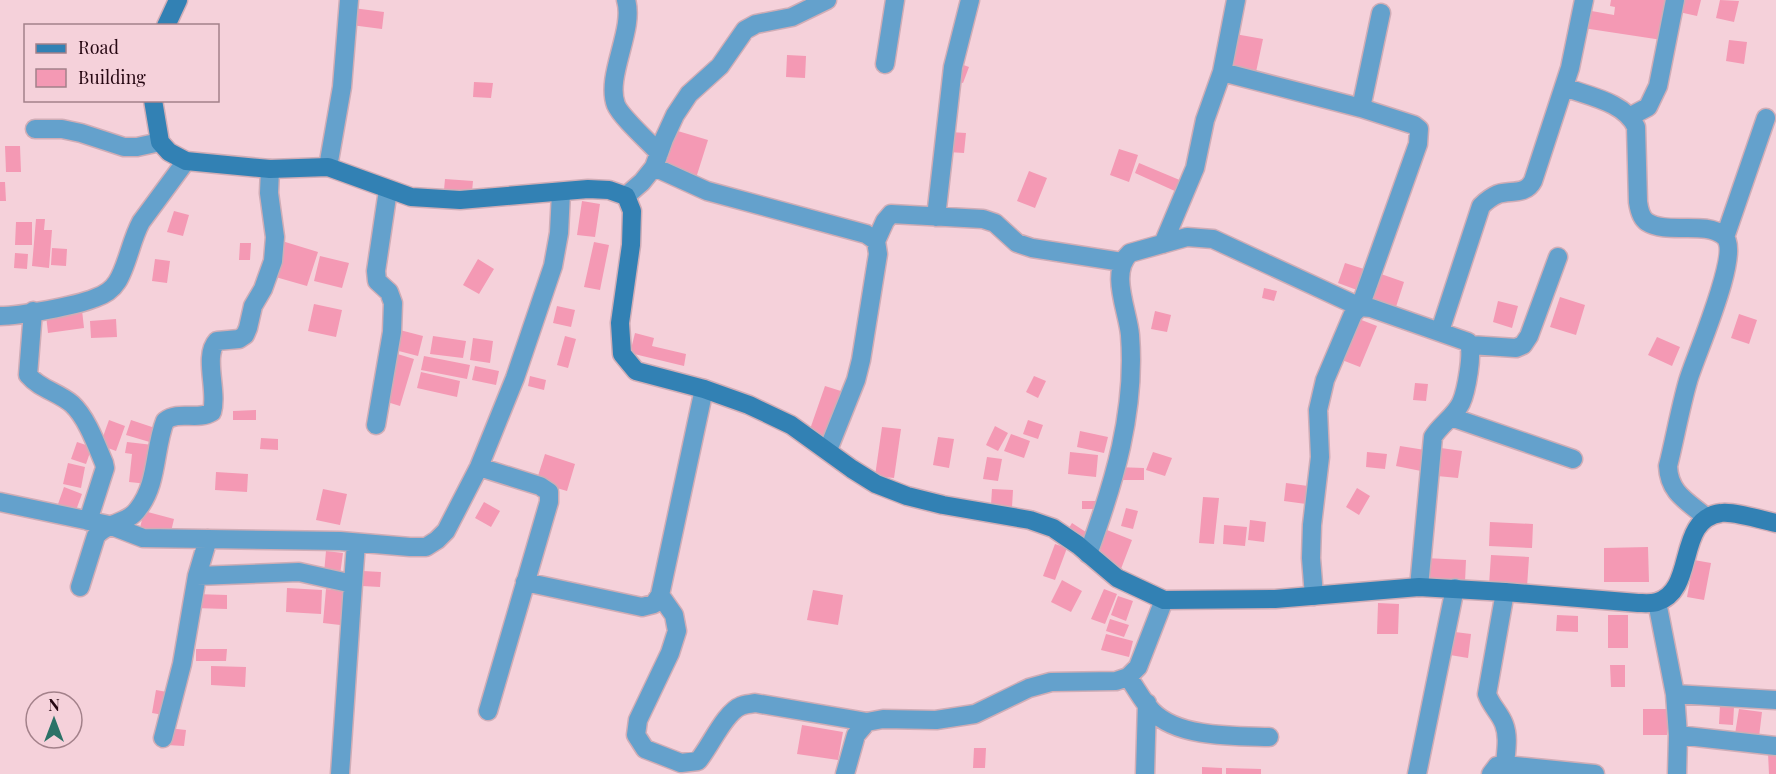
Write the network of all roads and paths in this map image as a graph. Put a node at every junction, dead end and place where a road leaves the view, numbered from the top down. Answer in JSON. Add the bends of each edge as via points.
{"nodes":[{"id":1,"x":178,"y":0,"type":"edge"},
{"id":2,"x":349,"y":0,"type":"edge"},
{"id":3,"x":626,"y":0,"type":"edge"},
{"id":4,"x":827,"y":0,"type":"edge"},
{"id":5,"x":895,"y":0,"type":"edge"},
{"id":6,"x":970,"y":0,"type":"edge"},
{"id":7,"x":1236,"y":0,"type":"edge"},
{"id":8,"x":1584,"y":0,"type":"edge"},
{"id":9,"x":1676,"y":0,"type":"edge"},
{"id":10,"x":1381,"y":13,"type":"dead end"},
{"id":11,"x":167,"y":24,"type":"edge"},
{"id":12,"x":885,"y":64,"type":"dead end"},
{"id":13,"x":1222,"y":72,"type":"junction"},
{"id":14,"x":1564,"y":87,"type":"junction"},
{"id":15,"x":153,"y":102,"type":"edge"},
{"id":16,"x":1361,"y":108,"type":"junction"},
{"id":17,"x":1631,"y":116,"type":"junction"},
{"id":18,"x":1766,"y":118,"type":"dead end"},
{"id":19,"x":35,"y":129,"type":"dead end"},
{"id":20,"x":159,"y":142,"type":"junction"},
{"id":21,"x":656,"y":160,"type":"junction"},
{"id":22,"x":186,"y":161,"type":"junction"},
{"id":23,"x":328,"y":167,"type":"junction"},
{"id":24,"x":270,"y":169,"type":"junction"},
{"id":25,"x":388,"y":190,"type":"junction"},
{"id":26,"x":561,"y":193,"type":"junction"},
{"id":27,"x":626,"y":196,"type":"junction"},
{"id":28,"x":936,"y":216,"type":"junction"},
{"id":29,"x":1725,"y":237,"type":"junction"},
{"id":30,"x":876,"y":241,"type":"junction"},
{"id":31,"x":1163,"y":244,"type":"junction"},
{"id":32,"x":1558,"y":257,"type":"dead end"},
{"id":33,"x":1122,"y":262,"type":"junction"},
{"id":34,"x":1360,"y":308,"type":"junction"},
{"id":35,"x":33,"y":311,"type":"junction"},
{"id":36,"x":0,"y":316,"type":"edge"},
{"id":37,"x":1440,"y":331,"type":"junction"},
{"id":38,"x":1470,"y":345,"type":"junction"},
{"id":39,"x":704,"y":389,"type":"junction"},
{"id":40,"x":1451,"y":417,"type":"junction"},
{"id":41,"x":376,"y":425,"type":"dead end"},
{"id":42,"x":828,"y":450,"type":"junction"},
{"id":43,"x":1573,"y":459,"type":"dead end"},
{"id":44,"x":479,"y":467,"type":"junction"},
{"id":45,"x":0,"y":502,"type":"edge"},
{"id":46,"x":1706,"y":517,"type":"junction"},
{"id":47,"x":88,"y":521,"type":"junction"},
{"id":48,"x":1776,"y":523,"type":"edge"},
{"id":49,"x":109,"y":525,"type":"junction"},
{"id":50,"x":208,"y":539,"type":"junction"},
{"id":51,"x":356,"y":543,"type":"junction"},
{"id":52,"x":1088,"y":554,"type":"junction"},
{"id":53,"x":197,"y":576,"type":"junction"},
{"id":54,"x":525,"y":582,"type":"junction"},
{"id":55,"x":353,"y":584,"type":"junction"},
{"id":56,"x":80,"y":586,"type":"dead end"},
{"id":57,"x":1419,"y":587,"type":"junction"},
{"id":58,"x":1455,"y":588,"type":"junction"},
{"id":59,"x":1505,"y":592,"type":"junction"},
{"id":60,"x":660,"y":595,"type":"junction"},
{"id":61,"x":1314,"y":596,"type":"junction"},
{"id":62,"x":1164,"y":600,"type":"junction"},
{"id":63,"x":1657,"y":602,"type":"junction"},
{"id":64,"x":1128,"y":677,"type":"junction"},
{"id":65,"x":1675,"y":694,"type":"junction"},
{"id":66,"x":1776,"y":700,"type":"edge"},
{"id":67,"x":1147,"y":703,"type":"junction"},
{"id":68,"x":488,"y":711,"type":"dead end"},
{"id":69,"x":867,"y":722,"type":"junction"},
{"id":70,"x":1678,"y":735,"type":"junction"},
{"id":71,"x":1269,"y":737,"type":"dead end"},
{"id":72,"x":163,"y":738,"type":"dead end"},
{"id":73,"x":1776,"y":746,"type":"edge"},
{"id":74,"x":1498,"y":769,"type":"edge"},
{"id":75,"x":340,"y":774,"type":"edge"},
{"id":76,"x":845,"y":774,"type":"edge"},
{"id":77,"x":1144,"y":774,"type":"edge"},
{"id":78,"x":1417,"y":774,"type":"edge"},
{"id":79,"x":1595,"y":774,"type":"edge"},
{"id":80,"x":1677,"y":774,"type":"edge"}],
"edges":[{"from":1,"to":11,"type":"street"},
{"from":2,"to":23,"type":"street","via":[[342,87]]},
{"from":3,"to":21,"type":"street","via":[[627,19],[613,94],[617,107]]},
{"from":4,"to":21,"type":"street","via":[[792,17],[745,30],[720,66],[689,94],[675,115]]},
{"from":5,"to":12,"type":"street"},
{"from":6,"to":28,"type":"street","via":[[953,67]]},
{"from":7,"to":13,"type":"street"},
{"from":8,"to":14,"type":"street"},
{"from":9,"to":17,"type":"street","via":[[1658,86],[1648,107]]},
{"from":10,"to":16,"type":"street"},
{"from":13,"to":16,"type":"street"},
{"from":13,"to":31,"type":"street","via":[[1205,120],[1191,181]]},
{"from":14,"to":17,"type":"street"},
{"from":14,"to":37,"type":"street","via":[[1530,186],[1498,194],[1481,206]]},
{"from":15,"to":20,"type":"street"},
{"from":16,"to":34,"type":"street","via":[[1414,125],[1420,136]]},
{"from":17,"to":29,"type":"street","via":[[1636,127],[1640,214],[1647,222],[1660,226],[1714,231]]},
{"from":18,"to":29,"type":"street"},
{"from":19,"to":20,"type":"street","via":[[62,129],[124,147]]},
{"from":20,"to":22,"type":"street"},
{"from":21,"to":27,"type":"street","via":[[642,182]]},
{"from":21,"to":30,"type":"street","via":[[707,190],[866,234]]},
{"from":22,"to":24,"type":"street"},
{"from":22,"to":35,"type":"street","via":[[141,222],[118,282],[107,293]]},
{"from":23,"to":24,"type":"street"},
{"from":23,"to":25,"type":"street"},
{"from":24,"to":49,"type":"street","via":[[273,261],[245,335],[217,341],[212,346],[213,412],[205,416],[172,415],[165,421],[145,499],[132,517]]},
{"from":25,"to":26,"type":"street","via":[[411,197],[460,200]]},
{"from":25,"to":41,"type":"street","via":[[376,271],[393,303],[392,332]]},
{"from":26,"to":27,"type":"street","via":[[588,189]]},
{"from":26,"to":44,"type":"street","via":[[553,266],[515,378]]},
{"from":27,"to":39,"type":"street","via":[[632,211],[620,323],[622,354],[636,371]]},
{"from":28,"to":30,"type":"street","via":[[891,214]]},
{"from":28,"to":33,"type":"street","via":[[982,219],[995,223],[1017,243],[1032,248]]},
{"from":29,"to":46,"type":"street","via":[[1729,257],[1722,289],[1688,381],[1668,466],[1674,490]]},
{"from":30,"to":42,"type":"street","via":[[878,254],[861,360]]},
{"from":31,"to":33,"type":"street","via":[[1130,253]]},
{"from":31,"to":34,"type":"street","via":[[1187,237],[1222,242]]},
{"from":32,"to":38,"type":"street","via":[[1523,345]]},
{"from":33,"to":52,"type":"street","via":[[1120,277],[1130,334],[1128,418],[1111,489]]},
{"from":34,"to":37,"type":"street","via":[[1371,308]]},
{"from":34,"to":61,"type":"street","via":[[1353,314],[1325,380],[1318,410],[1320,458],[1311,558]]},
{"from":35,"to":36,"type":"street"},
{"from":35,"to":47,"type":"street","via":[[28,375],[71,404],[82,417],[104,462]]},
{"from":37,"to":38,"type":"street"},
{"from":38,"to":40,"type":"street","via":[[1462,401]]},
{"from":39,"to":42,"type":"street","via":[[791,425]]},
{"from":39,"to":60,"type":"street"},
{"from":40,"to":43,"type":"street"},
{"from":40,"to":57,"type":"street","via":[[1433,436]]},
{"from":42,"to":52,"type":"street","via":[[876,484],[943,505],[1030,519],[1053,528]]},
{"from":44,"to":51,"type":"street","via":[[446,531],[426,547]]},
{"from":44,"to":54,"type":"street","via":[[549,492]]},
{"from":45,"to":47,"type":"street"},
{"from":46,"to":48,"type":"street","via":[[1722,512]]},
{"from":46,"to":63,"type":"street","via":[[1697,525],[1674,591]]},
{"from":47,"to":49,"type":"street"},
{"from":49,"to":50,"type":"street","via":[[143,538]]},
{"from":49,"to":56,"type":"street","via":[[96,536]]},
{"from":50,"to":51,"type":"street"},
{"from":50,"to":53,"type":"street"},
{"from":51,"to":55,"type":"street"},
{"from":52,"to":62,"type":"street","via":[[1117,578]]},
{"from":53,"to":55,"type":"street","via":[[299,572]]},
{"from":53,"to":72,"type":"street","via":[[182,664]]},
{"from":54,"to":60,"type":"street","via":[[642,607],[654,604]]},
{"from":54,"to":68,"type":"street"},
{"from":55,"to":75,"type":"street"},
{"from":57,"to":58,"type":"street"},
{"from":57,"to":61,"type":"street"},
{"from":58,"to":59,"type":"street"},
{"from":58,"to":78,"type":"street"},
{"from":59,"to":63,"type":"street"},
{"from":59,"to":74,"type":"street","via":[[1487,694],[1507,735]]},
{"from":60,"to":69,"type":"street","via":[[674,615],[677,632],[638,720],[636,735],[645,749],[681,763],[698,761],[739,706],[756,704]]},
{"from":61,"to":62,"type":"street"},
{"from":62,"to":64,"type":"street","via":[[1138,667]]},
{"from":63,"to":65,"type":"street"},
{"from":64,"to":67,"type":"street"},
{"from":64,"to":69,"type":"street","via":[[1116,681],[1051,682],[1029,688],[975,714],[936,720]]},
{"from":65,"to":66,"type":"street"},
{"from":65,"to":70,"type":"street"},
{"from":67,"to":71,"type":"street","via":[[1152,711],[1184,729]]},
{"from":67,"to":77,"type":"street"},
{"from":69,"to":76,"type":"street","via":[[856,735]]},
{"from":70,"to":73,"type":"street"},
{"from":70,"to":80,"type":"street"},
{"from":74,"to":79,"type":"street"}]}
